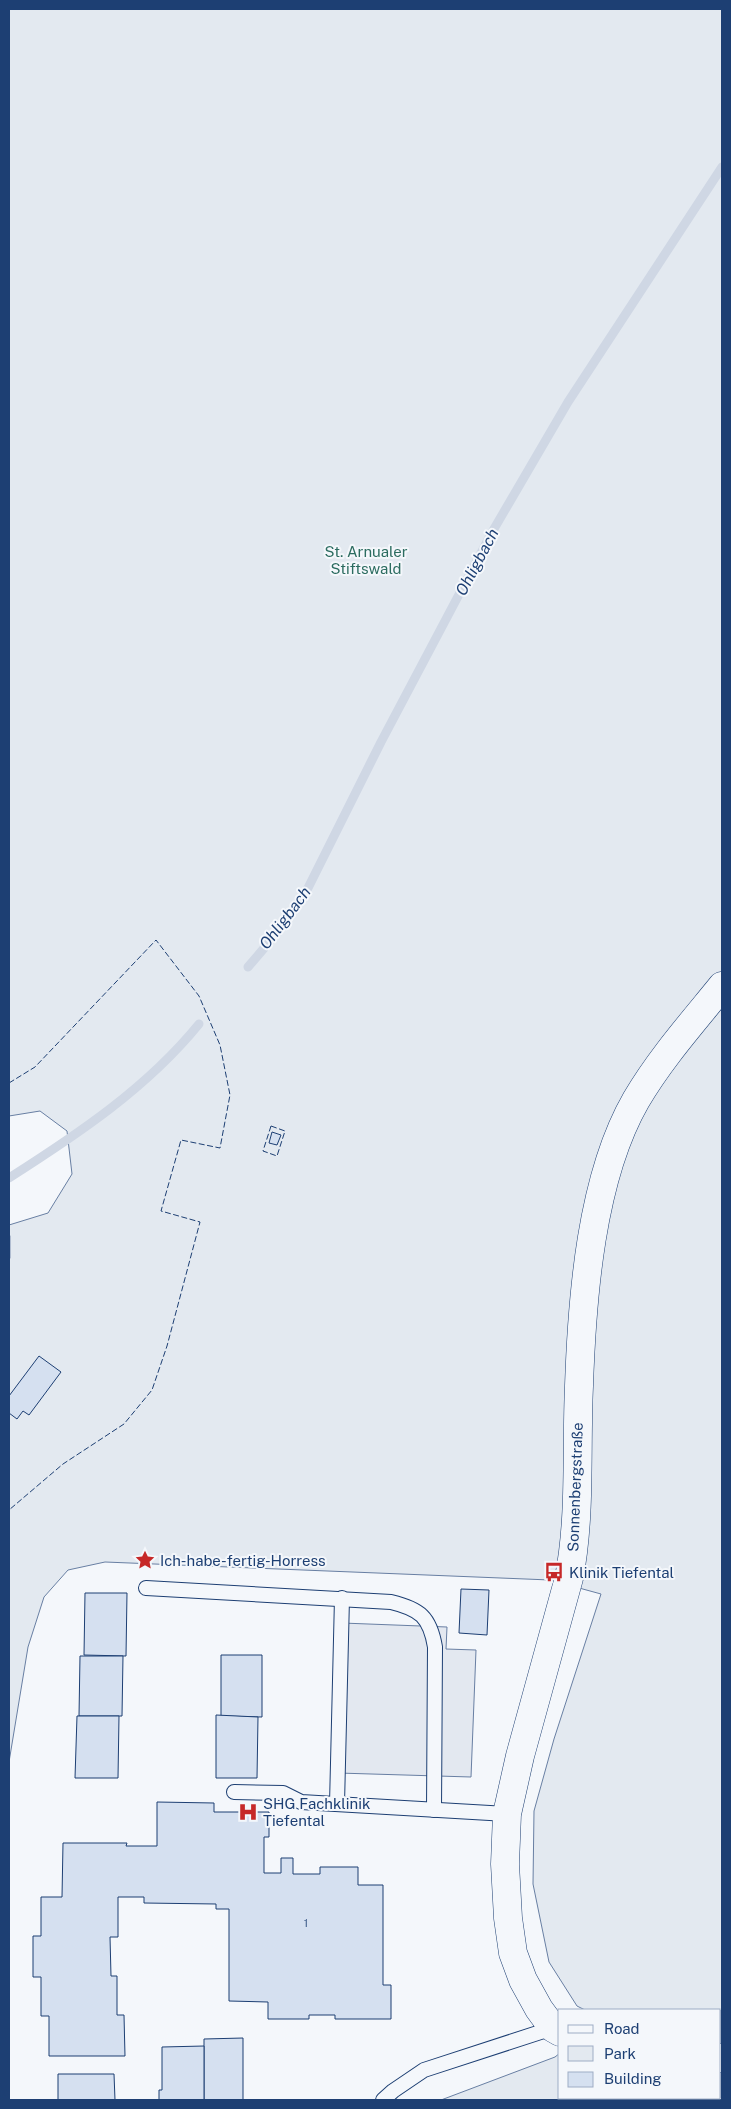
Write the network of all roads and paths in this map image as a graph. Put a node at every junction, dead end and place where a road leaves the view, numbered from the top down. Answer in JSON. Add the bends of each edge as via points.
{"nodes":[{"id":1,"x":722,"y":986,"type":"edge"},
{"id":2,"x":146,"y":1588,"type":"dead end"},
{"id":3,"x":342,"y":1598,"type":"junction"},
{"id":4,"x":234,"y":1792,"type":"dead end"},
{"id":5,"x":337,"y":1804,"type":"junction"},
{"id":6,"x":434,"y":1810,"type":"junction"},
{"id":7,"x":507,"y":1814,"type":"junction"},
{"id":8,"x":556,"y":2030,"type":"edge"},
{"id":9,"x":383,"y":2100,"type":"edge"}],
"edges":[{"from":1,"to":7,"type":"street","name":"Sonnenbergstraße","via":[[667,1054],[636,1100],[617,1140],[602,1188],[584,1307],[574,1551]]},
{"from":2,"to":3,"type":"lane"},
{"from":3,"to":5,"type":"lane"},
{"from":3,"to":6,"type":"lane","via":[[407,1606],[424,1615],[432,1630],[435,1646]]},
{"from":4,"to":5,"type":"lane","via":[[284,1793],[300,1802]]},
{"from":5,"to":6,"type":"lane"},
{"from":6,"to":7,"type":"lane"},
{"from":7,"to":8,"type":"street","name":"Sonnenbergstraße","via":[[505,1864],[513,1953],[535,2002]]},
{"from":8,"to":9,"type":"lane","via":[[424,2070]]}]}
